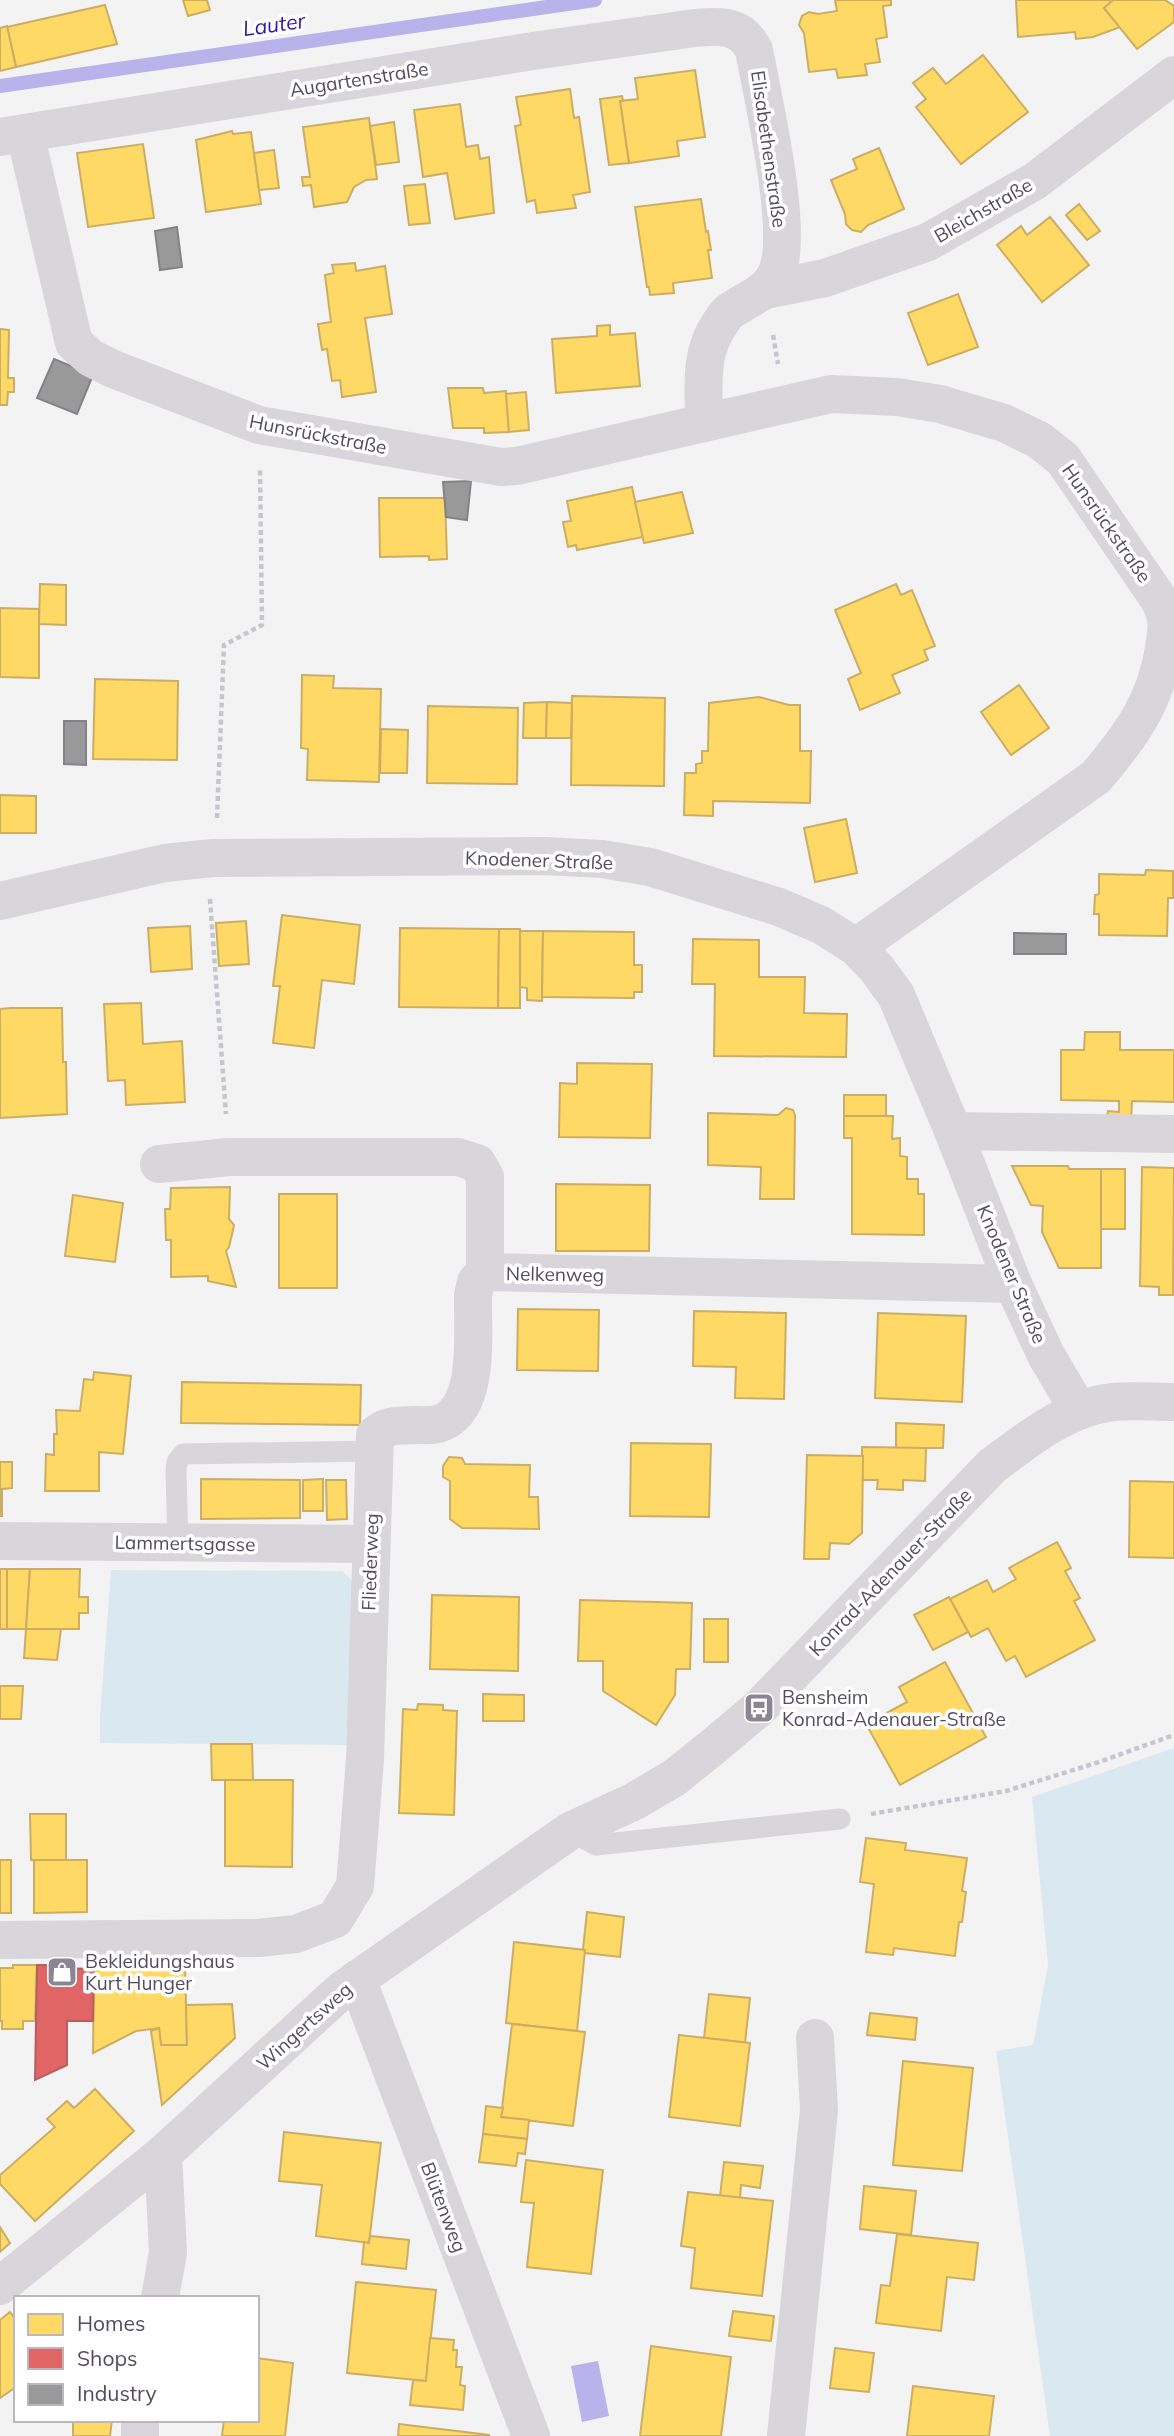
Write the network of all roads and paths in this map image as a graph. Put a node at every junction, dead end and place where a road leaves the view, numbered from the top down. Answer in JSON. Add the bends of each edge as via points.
{"nodes":[{"id":1,"x":716,"y":12,"type":"edge"},
{"id":2,"x":1174,"y":75,"type":"edge"},
{"id":3,"x":13,"y":135,"type":"edge"},
{"id":4,"x":765,"y":290,"type":"junction"},
{"id":5,"x":785,"y":403,"type":"junction"},
{"id":6,"x":721,"y":419,"type":"junction"},
{"id":7,"x":258,"y":425,"type":"junction"},
{"id":8,"x":1171,"y":624,"type":"edge"},
{"id":9,"x":211,"y":875,"type":"junction"},
{"id":10,"x":0,"y":901,"type":"edge"},
{"id":11,"x":856,"y":947,"type":"junction"},
{"id":12,"x":953,"y":1131,"type":"junction"},
{"id":13,"x":1174,"y":1134,"type":"edge"},
{"id":14,"x":229,"y":1157,"type":"junction"},
{"id":15,"x":159,"y":1164,"type":"dead end"},
{"id":16,"x":485,"y":1272,"type":"junction"},
{"id":17,"x":1013,"y":1284,"type":"junction"},
{"id":18,"x":1174,"y":1402,"type":"edge"},
{"id":19,"x":1079,"y":1411,"type":"junction"},
{"id":20,"x":374,"y":1451,"type":"junction"},
{"id":21,"x":0,"y":1541,"type":"edge"},
{"id":22,"x":178,"y":1543,"type":"junction"},
{"id":23,"x":371,"y":1544,"type":"junction"},
{"id":24,"x":1174,"y":1735,"type":"edge"},
{"id":25,"x":634,"y":1802,"type":"joint"},
{"id":26,"x":841,"y":1819,"type":"joint"},
{"id":27,"x":570,"y":1831,"type":"junction"},
{"id":28,"x":0,"y":1940,"type":"edge"},
{"id":29,"x":357,"y":1979,"type":"junction"},
{"id":30,"x":815,"y":2038,"type":"dead end"},
{"id":31,"x":163,"y":2154,"type":"junction"},
{"id":32,"x":0,"y":2286,"type":"edge"},
{"id":33,"x":160,"y":2296,"type":"edge"},
{"id":34,"x":531,"y":2436,"type":"edge"},
{"id":35,"x":786,"y":2436,"type":"edge"}],
"edges":[{"from":1,"to":3,"type":"street","name":"Augartenstraße","via":[[533,51]]},
{"from":1,"to":4,"type":"street","name":"Elisabethenstraße","via":[[749,39],[754,50],[781,216],[781,254]]},
{"from":2,"to":4,"type":"street","name":"Bleichstraße","via":[[1035,181],[928,242],[825,278]]},
{"from":3,"to":7,"type":"street","name":"Hunsrückstraße","via":[[74,343],[113,369]]},
{"from":4,"to":5,"type":"path"},
{"from":4,"to":6,"type":"street","via":[[729,310],[709,340],[704,363]]},
{"from":5,"to":6,"type":"street","name":"Hunsrückstraße"},
{"from":5,"to":8,"type":"street","name":"Hunsrückstraße","via":[[831,394],[897,397],[976,414],[1039,440],[1062,459]]},
{"from":6,"to":7,"type":"street","name":"Hunsrückstraße","via":[[501,467]]},
{"from":7,"to":9,"type":"path","via":[[262,625],[224,645]]},
{"from":8,"to":11,"type":"street","name":"Hunsrückstraße","via":[[1160,674],[1143,715],[1096,777]]},
{"from":9,"to":10,"type":"street","name":"Knodener Straße","via":[[165,863]]},
{"from":9,"to":11,"type":"street","name":"Knodener Straße","via":[[545,856],[602,859],[650,867],[779,907]]},
{"from":9,"to":14,"type":"path"},
{"from":11,"to":12,"type":"street","name":"Knodener Straße","via":[[896,995]]},
{"from":12,"to":13,"type":"street"},
{"from":12,"to":17,"type":"street","name":"Knodener Straße"},
{"from":14,"to":15,"type":"street","name":"Nelkenweg"},
{"from":14,"to":16,"type":"street","name":"Nelkenweg","via":[[458,1157],[477,1163],[485,1177]]},
{"from":16,"to":17,"type":"street","name":"Nelkenweg"},
{"from":16,"to":20,"type":"street","via":[[473,1295],[470,1386],[464,1404],[437,1424],[388,1426],[374,1435]]},
{"from":17,"to":19,"type":"street","name":"Knodener Straße"},
{"from":18,"to":19,"type":"street","name":"Konrad-Adenauer-Straße","via":[[1112,1402]]},
{"from":19,"to":25,"type":"street","name":"Konrad-Adenauer-Straße","via":[[1031,1437],[992,1466],[758,1708],[674,1778]]},
{"from":20,"to":22,"type":"lane","via":[[183,1454],[176,1472]]},
{"from":20,"to":23,"type":"street","name":"Fliederweg"},
{"from":21,"to":22,"type":"street","name":"Lammertsgasse"},
{"from":22,"to":23,"type":"street","name":"Lammertsgasse"},
{"from":23,"to":28,"type":"street","name":"Fliederweg","via":[[365,1759],[355,1886],[335,1919],[296,1934],[258,1938]]},
{"from":24,"to":26,"type":"path","via":[[1006,1791]]},
{"from":25,"to":27,"type":"street","name":"Wingertsweg"},
{"from":26,"to":27,"type":"lane","via":[[596,1845]]},
{"from":27,"to":29,"type":"street","name":"Wingertsweg"},
{"from":29,"to":31,"type":"street","name":"Wingertsweg"},
{"from":29,"to":34,"type":"street","name":"Blütenweg"},
{"from":30,"to":35,"type":"street","via":[[819,2110]]},
{"from":31,"to":32,"type":"street","name":"Wingertsweg"},
{"from":31,"to":33,"type":"street","via":[[168,2252]]}]}
